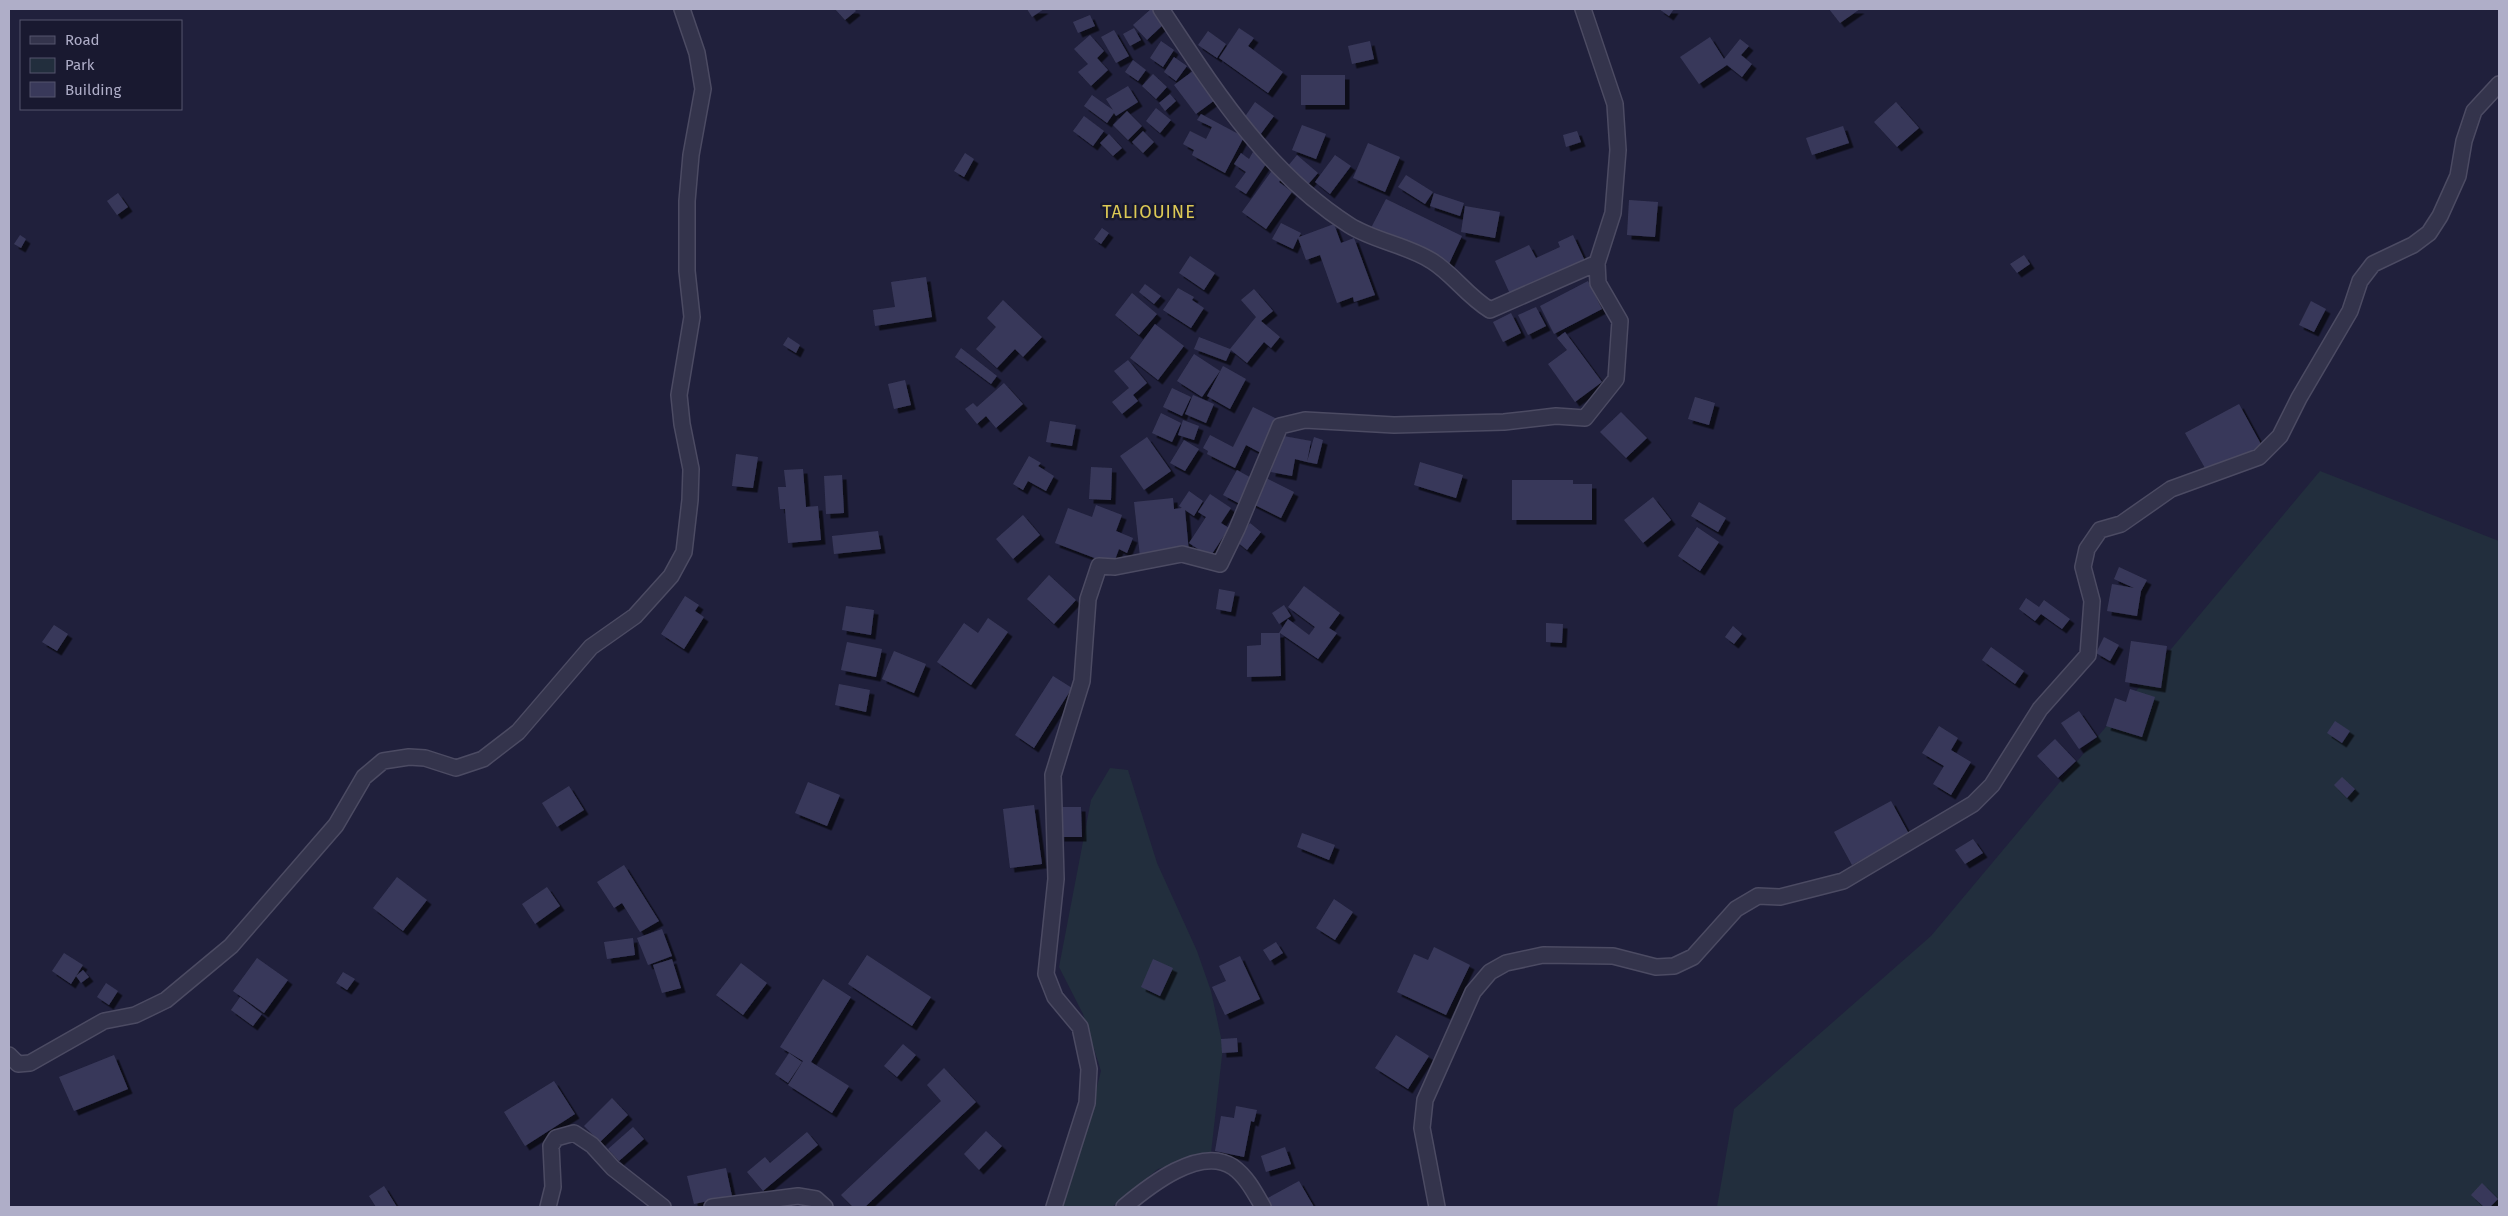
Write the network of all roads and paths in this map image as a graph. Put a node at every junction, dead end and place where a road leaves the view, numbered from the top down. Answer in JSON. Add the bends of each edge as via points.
{"nodes":[{"id":1,"x":682,"y":9,"type":"edge"},
{"id":2,"x":1161,"y":9,"type":"edge"},
{"id":3,"x":1583,"y":9,"type":"edge"},
{"id":4,"x":2499,"y":84,"type":"edge"},
{"id":5,"x":1597,"y":263,"type":"junction"},
{"id":6,"x":9,"y":1054,"type":"edge"},
{"id":7,"x":548,"y":1207,"type":"edge"},
{"id":8,"x":662,"y":1207,"type":"edge"},
{"id":9,"x":712,"y":1207,"type":"edge"},
{"id":10,"x":825,"y":1207,"type":"edge"},
{"id":11,"x":1054,"y":1207,"type":"edge"},
{"id":12,"x":1124,"y":1207,"type":"edge"},
{"id":13,"x":1263,"y":1207,"type":"edge"},
{"id":14,"x":1437,"y":1207,"type":"edge"}],
"edges":[{"from":1,"to":6,"type":"street","via":[[697,53],[703,89],[687,201],[687,271],[692,317],[679,396],[691,469],[690,500],[684,552],[671,576],[635,616],[591,647],[518,732],[483,759],[456,768],[425,758],[383,761],[364,777],[336,824],[231,946],[166,1000],[136,1015],[104,1021],[30,1063],[18,1064]]},
{"from":2,"to":5,"type":"street","via":[[1247,133],[1275,166],[1349,225],[1432,261],[1473,299],[1490,310]]},
{"from":3,"to":5,"type":"street","via":[[1616,104],[1618,150],[1613,212]]},
{"from":4,"to":14,"type":"street","via":[[2474,112],[2464,141],[2458,176],[2440,216],[2429,233],[2374,264],[2360,281],[2350,311],[2280,436],[2259,457],[2171,489],[2121,524],[2100,530],[2087,549],[2083,567],[2092,601],[2088,655],[2040,709],[1992,786],[1973,804],[1844,881],[1780,897],[1758,896],[1736,908],[1693,957],[1674,966],[1656,967],[1613,956],[1543,955],[1506,963],[1490,972],[1474,992],[1425,1100],[1422,1128]]},
{"from":5,"to":11,"type":"street","via":[[1598,283],[1620,321],[1616,379],[1585,418],[1556,416],[1504,422],[1394,424],[1305,420],[1280,426],[1220,564],[1182,554],[1115,567],[1099,566],[1088,599],[1082,681],[1053,775],[1056,879],[1046,974],[1055,997],[1080,1027],[1089,1069],[1087,1103]]},
{"from":7,"to":8,"type":"street","via":[[553,1187],[551,1146],[556,1138],[574,1133]]},
{"from":9,"to":10,"type":"street","via":[[798,1196],[816,1199]]},
{"from":12,"to":13,"type":"street","via":[[1151,1184],[1188,1166],[1212,1159],[1233,1167],[1248,1181]]}]}
